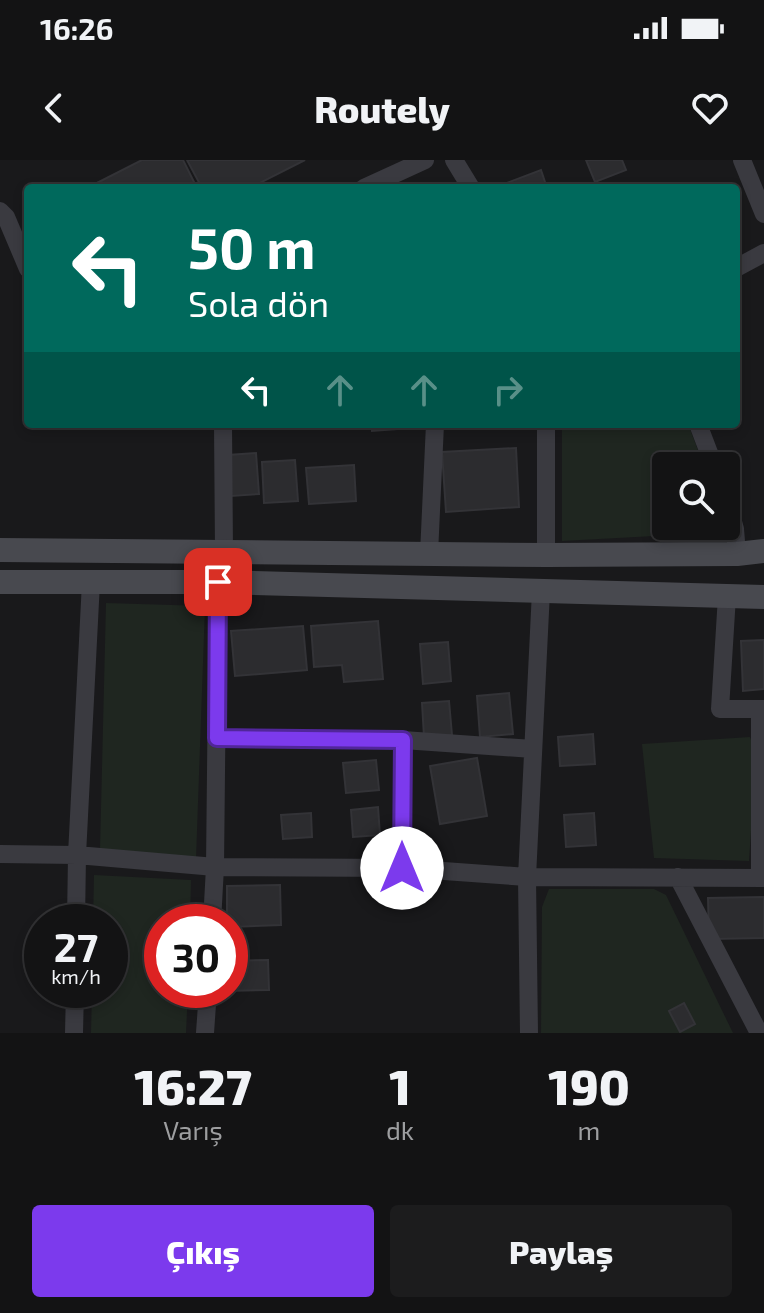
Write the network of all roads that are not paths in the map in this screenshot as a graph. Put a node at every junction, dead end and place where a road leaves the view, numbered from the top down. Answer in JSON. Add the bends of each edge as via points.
{"nodes":[{"id":1,"x":425,"y":160,"type":"edge"},
{"id":2,"x":454,"y":160,"type":"edge"},
{"id":3,"x":463,"y":160,"type":"edge"},
{"id":4,"x":472,"y":160,"type":"edge"},
{"id":5,"x":742,"y":160,"type":"edge"},
{"id":6,"x":373,"y":184,"type":"edge"},
{"id":7,"x":469,"y":184,"type":"edge"},
{"id":8,"x":0,"y":211,"type":"edge"},
{"id":9,"x":764,"y":214,"type":"edge"},
{"id":10,"x":764,"y":253,"type":"edge"},
{"id":11,"x":24,"y":260,"type":"edge"},
{"id":12,"x":740,"y":266,"type":"edge"},
{"id":13,"x":223,"y":428,"type":"edge"},
{"id":14,"x":435,"y":428,"type":"edge"},
{"id":15,"x":546,"y":428,"type":"edge"},
{"id":16,"x":700,"y":428,"type":"edge"},
{"id":17,"x":709,"y":452,"type":"edge"},
{"id":18,"x":736,"y":540,"type":"edge"},
{"id":19,"x":0,"y":550,"type":"edge"},
{"id":20,"x":224,"y":551,"type":"junction"},
{"id":21,"x":764,"y":551,"type":"edge"},
{"id":22,"x":429,"y":554,"type":"junction"},
{"id":23,"x":737,"y":554,"type":"junction"},
{"id":24,"x":546,"y":555,"type":"junction"},
{"id":25,"x":0,"y":582,"type":"edge"},
{"id":26,"x":91,"y":582,"type":"junction"},
{"id":27,"x":218,"y":582,"type":"junction"},
{"id":28,"x":541,"y":591,"type":"junction"},
{"id":29,"x":727,"y":596,"type":"junction"},
{"id":30,"x":764,"y":597,"type":"edge"},
{"id":31,"x":762,"y":709,"type":"edge"},
{"id":32,"x":217,"y":738,"type":"junction"},
{"id":33,"x":403,"y":740,"type":"junction"},
{"id":34,"x":533,"y":749,"type":"junction"},
{"id":35,"x":0,"y":854,"type":"edge"},
{"id":36,"x":77,"y":855,"type":"junction"},
{"id":37,"x":215,"y":867,"type":"junction"},
{"id":38,"x":402,"y":868,"type":"junction"},
{"id":39,"x":527,"y":877,"type":"junction"},
{"id":40,"x":678,"y":877,"type":"junction"},
{"id":41,"x":762,"y":878,"type":"edge"},
{"id":42,"x":76,"y":904,"type":"edge"},
{"id":43,"x":213,"y":904,"type":"edge"},
{"id":44,"x":75,"y":1008,"type":"edge"},
{"id":45,"x":207,"y":1008,"type":"edge"},
{"id":46,"x":74,"y":1033,"type":"edge"},
{"id":47,"x":205,"y":1033,"type":"edge"},
{"id":48,"x":529,"y":1033,"type":"edge"},
{"id":49,"x":759,"y":1033,"type":"edge"}],
"edges":[{"from":1,"to":6,"type":"street"},
{"from":2,"to":7,"type":"street"},
{"from":3,"to":4,"type":"street"},
{"from":5,"to":9,"type":"street"},
{"from":8,"to":11,"type":"street"},
{"from":10,"to":12,"type":"street"},
{"from":13,"to":20,"type":"street"},
{"from":14,"to":22,"type":"street"},
{"from":15,"to":24,"type":"street"},
{"from":16,"to":17,"type":"street"},
{"from":18,"to":23,"type":"street"},
{"from":19,"to":20,"type":"main road"},
{"from":20,"to":22,"type":"main road"},
{"from":21,"to":23,"type":"main road"},
{"from":22,"to":24,"type":"main road"},
{"from":23,"to":24,"type":"main road"},
{"from":25,"to":26,"type":"main road"},
{"from":26,"to":27,"type":"main road"},
{"from":26,"to":36,"type":"street"},
{"from":27,"to":28,"type":"main road"},
{"from":27,"to":32,"type":"street"},
{"from":28,"to":29,"type":"main road"},
{"from":28,"to":34,"type":"street"},
{"from":29,"to":30,"type":"main road"},
{"from":29,"to":31,"type":"street","via":[[720,709]]},
{"from":31,"to":41,"type":"street"},
{"from":32,"to":33,"type":"street"},
{"from":32,"to":37,"type":"street"},
{"from":33,"to":34,"type":"street"},
{"from":33,"to":38,"type":"street"},
{"from":34,"to":39,"type":"street"},
{"from":35,"to":36,"type":"street"},
{"from":36,"to":37,"type":"street"},
{"from":36,"to":42,"type":"street"},
{"from":37,"to":38,"type":"street"},
{"from":37,"to":43,"type":"street"},
{"from":38,"to":39,"type":"street"},
{"from":39,"to":40,"type":"street"},
{"from":39,"to":48,"type":"street"},
{"from":40,"to":41,"type":"street"},
{"from":40,"to":49,"type":"street"},
{"from":44,"to":46,"type":"street"},
{"from":45,"to":47,"type":"street"}]}
